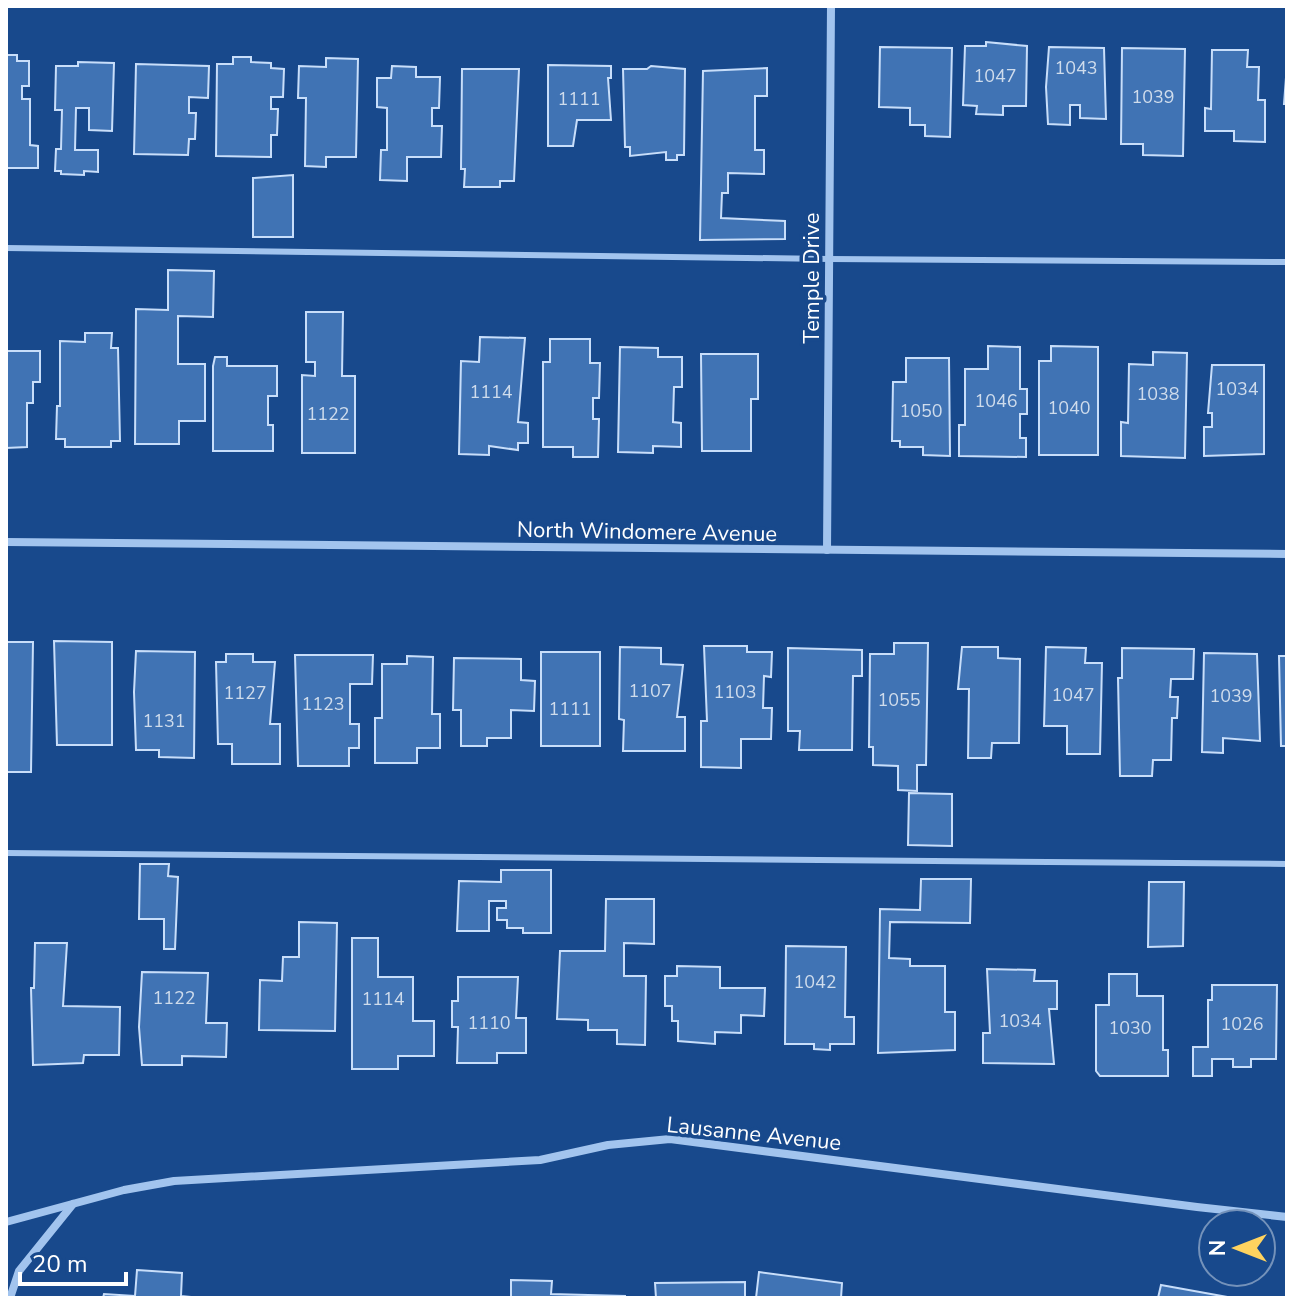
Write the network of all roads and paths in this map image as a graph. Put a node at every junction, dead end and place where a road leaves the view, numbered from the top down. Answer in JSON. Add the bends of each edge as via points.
{"nodes":[{"id":1,"x":831,"y":6,"type":"edge"},
{"id":2,"x":6,"y":248,"type":"edge"},
{"id":3,"x":829,"y":259,"type":"junction"},
{"id":4,"x":1287,"y":262,"type":"edge"},
{"id":5,"x":6,"y":542,"type":"edge"},
{"id":6,"x":827,"y":550,"type":"junction"},
{"id":7,"x":1287,"y":554,"type":"edge"},
{"id":8,"x":6,"y":853,"type":"edge"},
{"id":9,"x":1287,"y":864,"type":"edge"},
{"id":10,"x":74,"y":1203,"type":"junction"},
{"id":11,"x":1287,"y":1217,"type":"edge"},
{"id":12,"x":6,"y":1222,"type":"edge"},
{"id":13,"x":10,"y":1298,"type":"edge"}],
"edges":[{"from":1,"to":3,"type":"street","name":"Temple Drive"},
{"from":2,"to":3,"type":"lane"},
{"from":3,"to":4,"type":"lane"},
{"from":3,"to":6,"type":"street","name":"Temple Drive"},
{"from":5,"to":6,"type":"street","name":"North Windomere Avenue"},
{"from":6,"to":7,"type":"street","name":"North Windomere Avenue"},
{"from":8,"to":9,"type":"lane"},
{"from":10,"to":11,"type":"street","name":"Lausanne Avenue","via":[[174,1181],[540,1160],[670,1139]]},
{"from":10,"to":12,"type":"street","name":"Lausanne Avenue"},
{"from":10,"to":13,"type":"street","via":[[19,1271]]}]}
